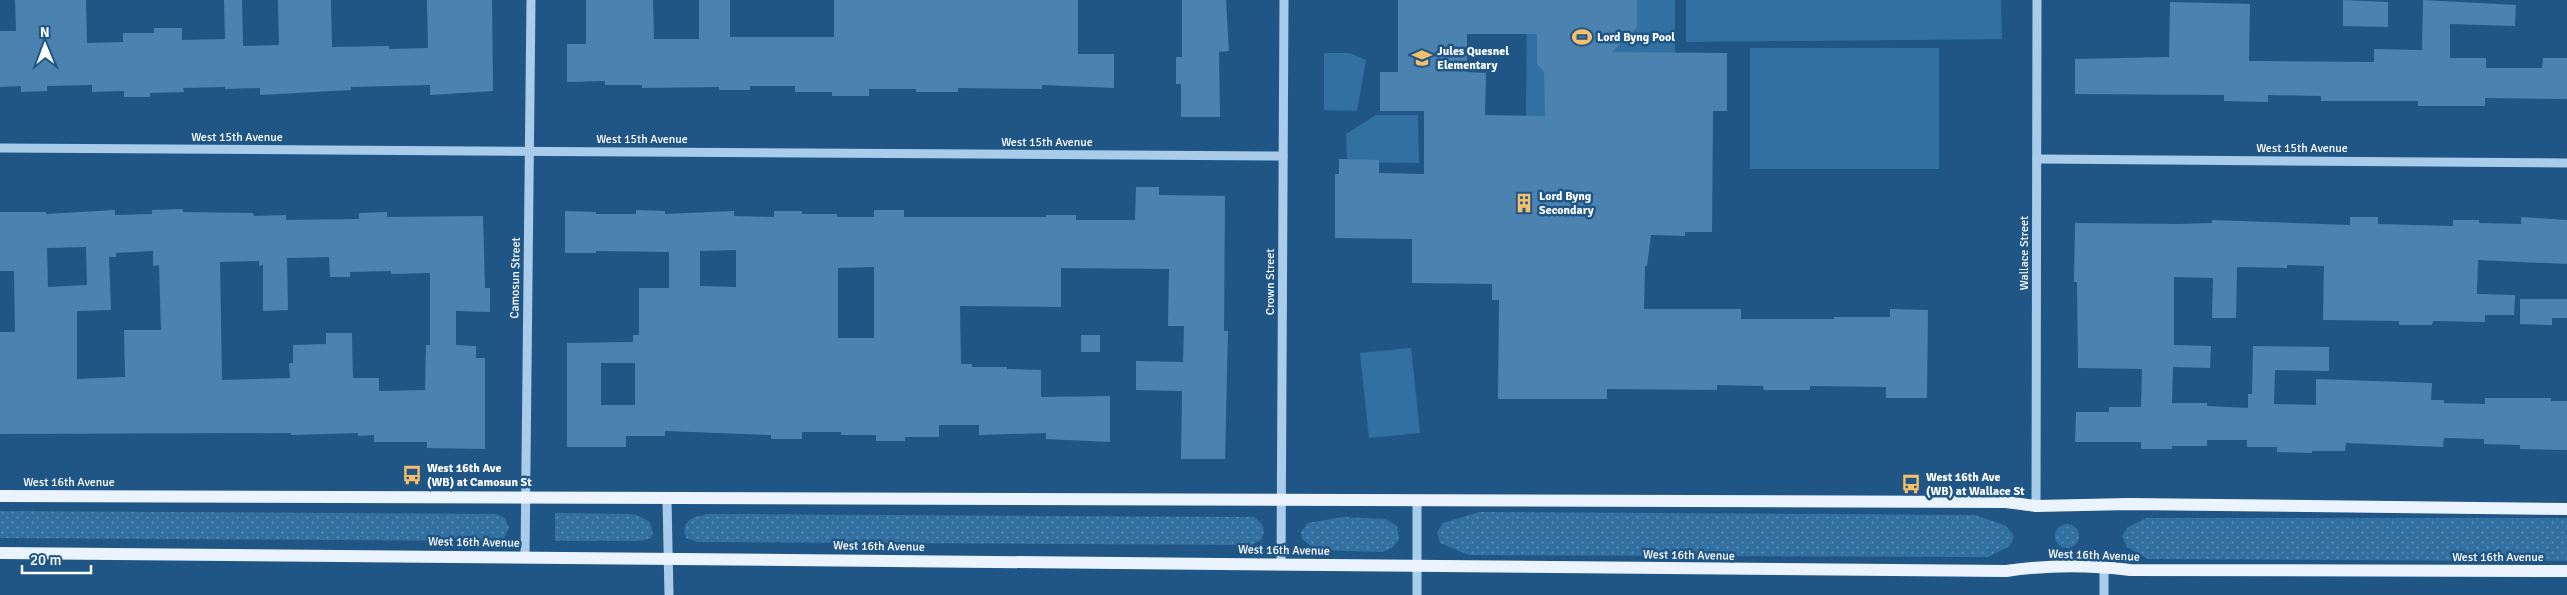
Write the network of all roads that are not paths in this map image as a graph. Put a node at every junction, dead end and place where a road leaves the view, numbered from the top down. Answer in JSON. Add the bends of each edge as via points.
{"nodes":[{"id":1,"x":531,"y":0,"type":"edge"},
{"id":2,"x":1284,"y":0,"type":"edge"},
{"id":3,"x":2038,"y":0,"type":"edge"},
{"id":4,"x":0,"y":148,"type":"edge"},
{"id":5,"x":530,"y":151,"type":"junction"},
{"id":6,"x":1284,"y":156,"type":"junction"},
{"id":7,"x":2037,"y":159,"type":"junction"},
{"id":8,"x":2567,"y":163,"type":"edge"},
{"id":9,"x":0,"y":496,"type":"edge"},
{"id":10,"x":526,"y":497,"type":"junction"},
{"id":11,"x":667,"y":499,"type":"junction"},
{"id":12,"x":1417,"y":500,"type":"junction"},
{"id":13,"x":1282,"y":501,"type":"junction"},
{"id":14,"x":2036,"y":506,"type":"junction"},
{"id":15,"x":2567,"y":509,"type":"edge"},
{"id":16,"x":0,"y":553,"type":"edge"},
{"id":17,"x":525,"y":557,"type":"junction"},
{"id":18,"x":668,"y":558,"type":"junction"},
{"id":19,"x":1281,"y":564,"type":"junction"},
{"id":20,"x":1417,"y":566,"type":"junction"},
{"id":21,"x":2104,"y":567,"type":"junction"},
{"id":22,"x":2567,"y":571,"type":"edge"},
{"id":23,"x":669,"y":595,"type":"edge"},
{"id":24,"x":1417,"y":595,"type":"edge"},
{"id":25,"x":2104,"y":595,"type":"edge"}],
"edges":[{"from":1,"to":5,"type":"street","name":"Camosun Street"},
{"from":2,"to":6,"type":"street","name":"Crown Street"},
{"from":3,"to":7,"type":"street","name":"Wallace Street"},
{"from":4,"to":5,"type":"street","name":"West 15th Avenue"},
{"from":5,"to":6,"type":"street","name":"West 15th Avenue"},
{"from":5,"to":10,"type":"street","name":"Camosun Street"},
{"from":6,"to":13,"type":"street","name":"Crown Street"},
{"from":7,"to":8,"type":"street","name":"West 15th Avenue"},
{"from":7,"to":14,"type":"street","name":"Wallace Street"},
{"from":9,"to":10,"type":"main road","name":"West 16th Avenue"},
{"from":10,"to":11,"type":"main road","name":"West 16th Avenue"},
{"from":10,"to":17,"type":"street","name":"Camosun Street"},
{"from":11,"to":13,"type":"main road","name":"West 16th Avenue"},
{"from":11,"to":18,"type":"street"},
{"from":12,"to":13,"type":"main road","name":"West 16th Avenue"},
{"from":12,"to":14,"type":"main road","name":"West 16th Avenue","via":[[1986,502]]},
{"from":12,"to":20,"type":"street"},
{"from":13,"to":19,"type":"street","name":"Crown Street"},
{"from":14,"to":15,"type":"main road","name":"West 16th Avenue","via":[[2129,504]]},
{"from":16,"to":17,"type":"main road","name":"West 16th Avenue"},
{"from":17,"to":18,"type":"main road","name":"West 16th Avenue"},
{"from":18,"to":19,"type":"main road","name":"West 16th Avenue"},
{"from":18,"to":23,"type":"street"},
{"from":19,"to":20,"type":"main road","name":"West 16th Avenue"},
{"from":20,"to":21,"type":"main road","name":"West 16th Avenue","via":[[2006,571],[2036,567]]},
{"from":20,"to":24,"type":"street"},
{"from":21,"to":22,"type":"main road","name":"West 16th Avenue","via":[[2140,570]]},
{"from":21,"to":25,"type":"street"}]}
